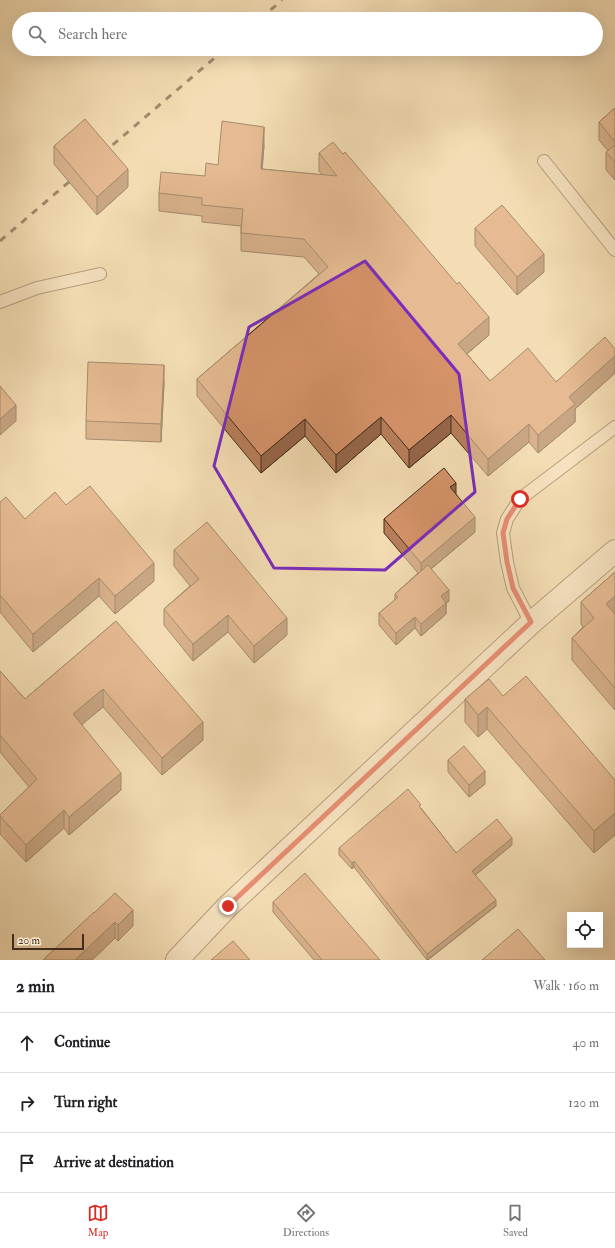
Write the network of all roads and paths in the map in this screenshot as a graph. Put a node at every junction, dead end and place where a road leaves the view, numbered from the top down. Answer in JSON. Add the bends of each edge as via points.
{"nodes":[{"id":1,"x":544,"y":161,"type":"dead end"},
{"id":2,"x":615,"y":250,"type":"edge"},
{"id":3,"x":100,"y":274,"type":"dead end"},
{"id":4,"x":0,"y":302,"type":"edge"},
{"id":5,"x":615,"y":427,"type":"edge"},
{"id":6,"x":615,"y":551,"type":"edge"},
{"id":7,"x":531,"y":622,"type":"junction"},
{"id":8,"x":177,"y":960,"type":"edge"}],
"edges":[{"from":1,"to":2,"type":"lane"},
{"from":3,"to":4,"type":"lane","via":[[37,288]]},
{"from":5,"to":7,"type":"lane","via":[[520,499],[507,519],[503,533],[508,568],[513,588]]},
{"from":6,"to":7,"type":"street"},
{"from":7,"to":8,"type":"street","via":[[228,906]]}]}
